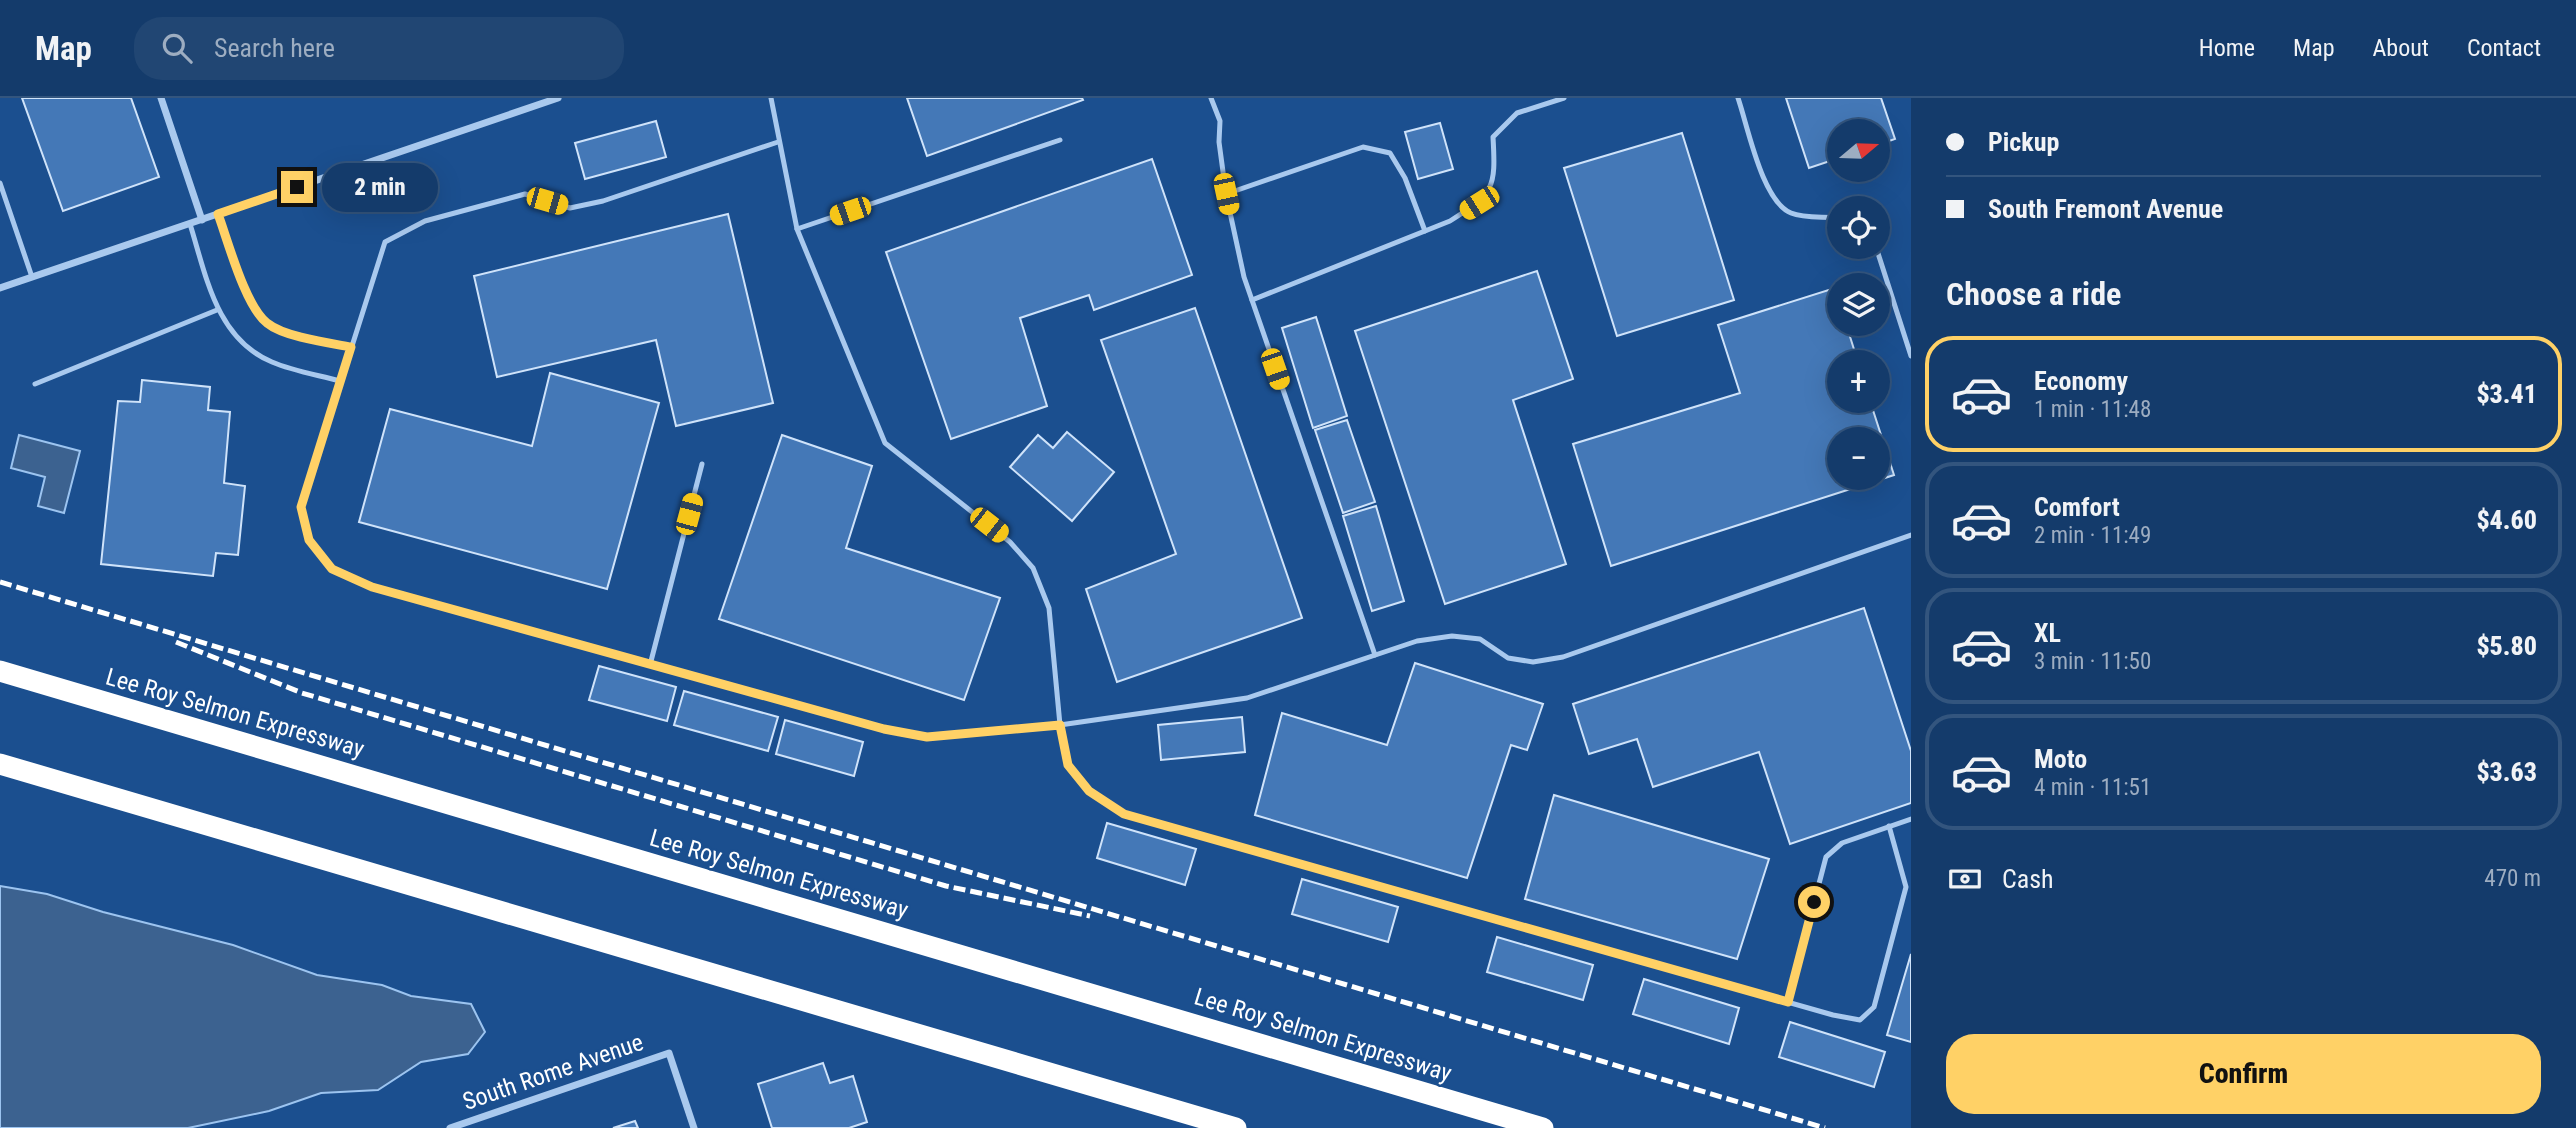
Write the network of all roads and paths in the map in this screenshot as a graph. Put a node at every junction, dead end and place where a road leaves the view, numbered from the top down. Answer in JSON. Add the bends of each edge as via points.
{"nodes":[{"id":1,"x":161,"y":98,"type":"edge"},
{"id":2,"x":558,"y":98,"type":"edge"},
{"id":3,"x":771,"y":98,"type":"edge"},
{"id":4,"x":1211,"y":98,"type":"edge"},
{"id":5,"x":1564,"y":98,"type":"edge"},
{"id":6,"x":1738,"y":98,"type":"edge"},
{"id":7,"x":1059,"y":140,"type":"dead end"},
{"id":8,"x":778,"y":142,"type":"junction"},
{"id":9,"x":0,"y":183,"type":"edge"},
{"id":10,"x":1226,"y":194,"type":"junction"},
{"id":11,"x":218,"y":214,"type":"junction"},
{"id":12,"x":1827,"y":217,"type":"edge"},
{"id":13,"x":202,"y":220,"type":"junction"},
{"id":14,"x":190,"y":224,"type":"junction"},
{"id":15,"x":797,"y":229,"type":"junction"},
{"id":16,"x":1425,"y":231,"type":"junction"},
{"id":17,"x":1880,"y":259,"type":"edge"},
{"id":18,"x":32,"y":278,"type":"junction"},
{"id":19,"x":0,"y":288,"type":"edge"},
{"id":20,"x":1252,"y":300,"type":"junction"},
{"id":21,"x":217,"y":310,"type":"junction"},
{"id":22,"x":351,"y":347,"type":"junction"},
{"id":23,"x":1911,"y":356,"type":"edge"},
{"id":24,"x":340,"y":381,"type":"junction"},
{"id":25,"x":36,"y":384,"type":"dead end"},
{"id":26,"x":702,"y":464,"type":"dead end"},
{"id":27,"x":1911,"y":535,"type":"edge"},
{"id":28,"x":1375,"y":654,"type":"junction"},
{"id":29,"x":650,"y":665,"type":"junction"},
{"id":30,"x":0,"y":671,"type":"edge"},
{"id":31,"x":1060,"y":725,"type":"junction"},
{"id":32,"x":0,"y":764,"type":"edge"},
{"id":33,"x":1911,"y":819,"type":"edge"},
{"id":34,"x":1889,"y":826,"type":"junction"},
{"id":35,"x":1788,"y":1002,"type":"junction"},
{"id":36,"x":450,"y":1128,"type":"edge"},
{"id":37,"x":694,"y":1128,"type":"edge"},
{"id":38,"x":1236,"y":1128,"type":"edge"},
{"id":39,"x":1543,"y":1128,"type":"edge"}],
"edges":[{"from":1,"to":13,"type":"street"},
{"from":2,"to":11,"type":"street"},
{"from":3,"to":8,"type":"lane"},
{"from":4,"to":10,"type":"lane","via":[[1220,121]]},
{"from":5,"to":16,"type":"lane","via":[[1517,113],[1493,137],[1492,186],[1479,203]]},
{"from":6,"to":12,"type":"lane","via":[[1767,189],[1781,207],[1799,216]]},
{"from":7,"to":15,"type":"lane"},
{"from":8,"to":15,"type":"lane"},
{"from":8,"to":22,"type":"lane","via":[[603,201],[570,208],[525,194],[425,221],[386,242]]},
{"from":9,"to":18,"type":"lane"},
{"from":10,"to":16,"type":"lane","via":[[1363,147],[1390,153]]},
{"from":10,"to":20,"type":"lane"},
{"from":11,"to":13,"type":"street"},
{"from":11,"to":22,"type":"lane","via":[[253,307],[268,324],[301,337]]},
{"from":13,"to":14,"type":"street"},
{"from":14,"to":18,"type":"street"},
{"from":14,"to":21,"type":"lane"},
{"from":15,"to":31,"type":"lane","via":[[885,443],[1010,542],[1033,568],[1049,608]]},
{"from":16,"to":20,"type":"lane"},
{"from":17,"to":23,"type":"lane"},
{"from":18,"to":19,"type":"street"},
{"from":20,"to":28,"type":"lane"},
{"from":21,"to":24,"type":"lane","via":[[237,339],[271,362]]},
{"from":21,"to":25,"type":"lane"},
{"from":22,"to":24,"type":"lane"},
{"from":24,"to":29,"type":"lane","via":[[301,507],[309,540],[332,569],[372,587]]},
{"from":26,"to":29,"type":"lane"},
{"from":27,"to":28,"type":"lane","via":[[1563,657],[1533,662],[1508,658],[1480,639],[1452,636]]},
{"from":28,"to":31,"type":"lane","via":[[1247,698]]},
{"from":29,"to":31,"type":"lane","via":[[927,737]]},
{"from":30,"to":39,"type":"highway","name":"Lee Roy Selmon Expressway"},
{"from":31,"to":35,"type":"lane","via":[[1068,765],[1089,791],[1124,814]]},
{"from":32,"to":38,"type":"highway"},
{"from":33,"to":34,"type":"lane"},
{"from":34,"to":35,"type":"lane","via":[[1842,843],[1826,857]]},
{"from":34,"to":35,"type":"lane","via":[[1906,887],[1874,1007],[1860,1020]]},
{"from":36,"to":37,"type":"street","name":"South Rome Avenue","via":[[669,1052]]}]}
